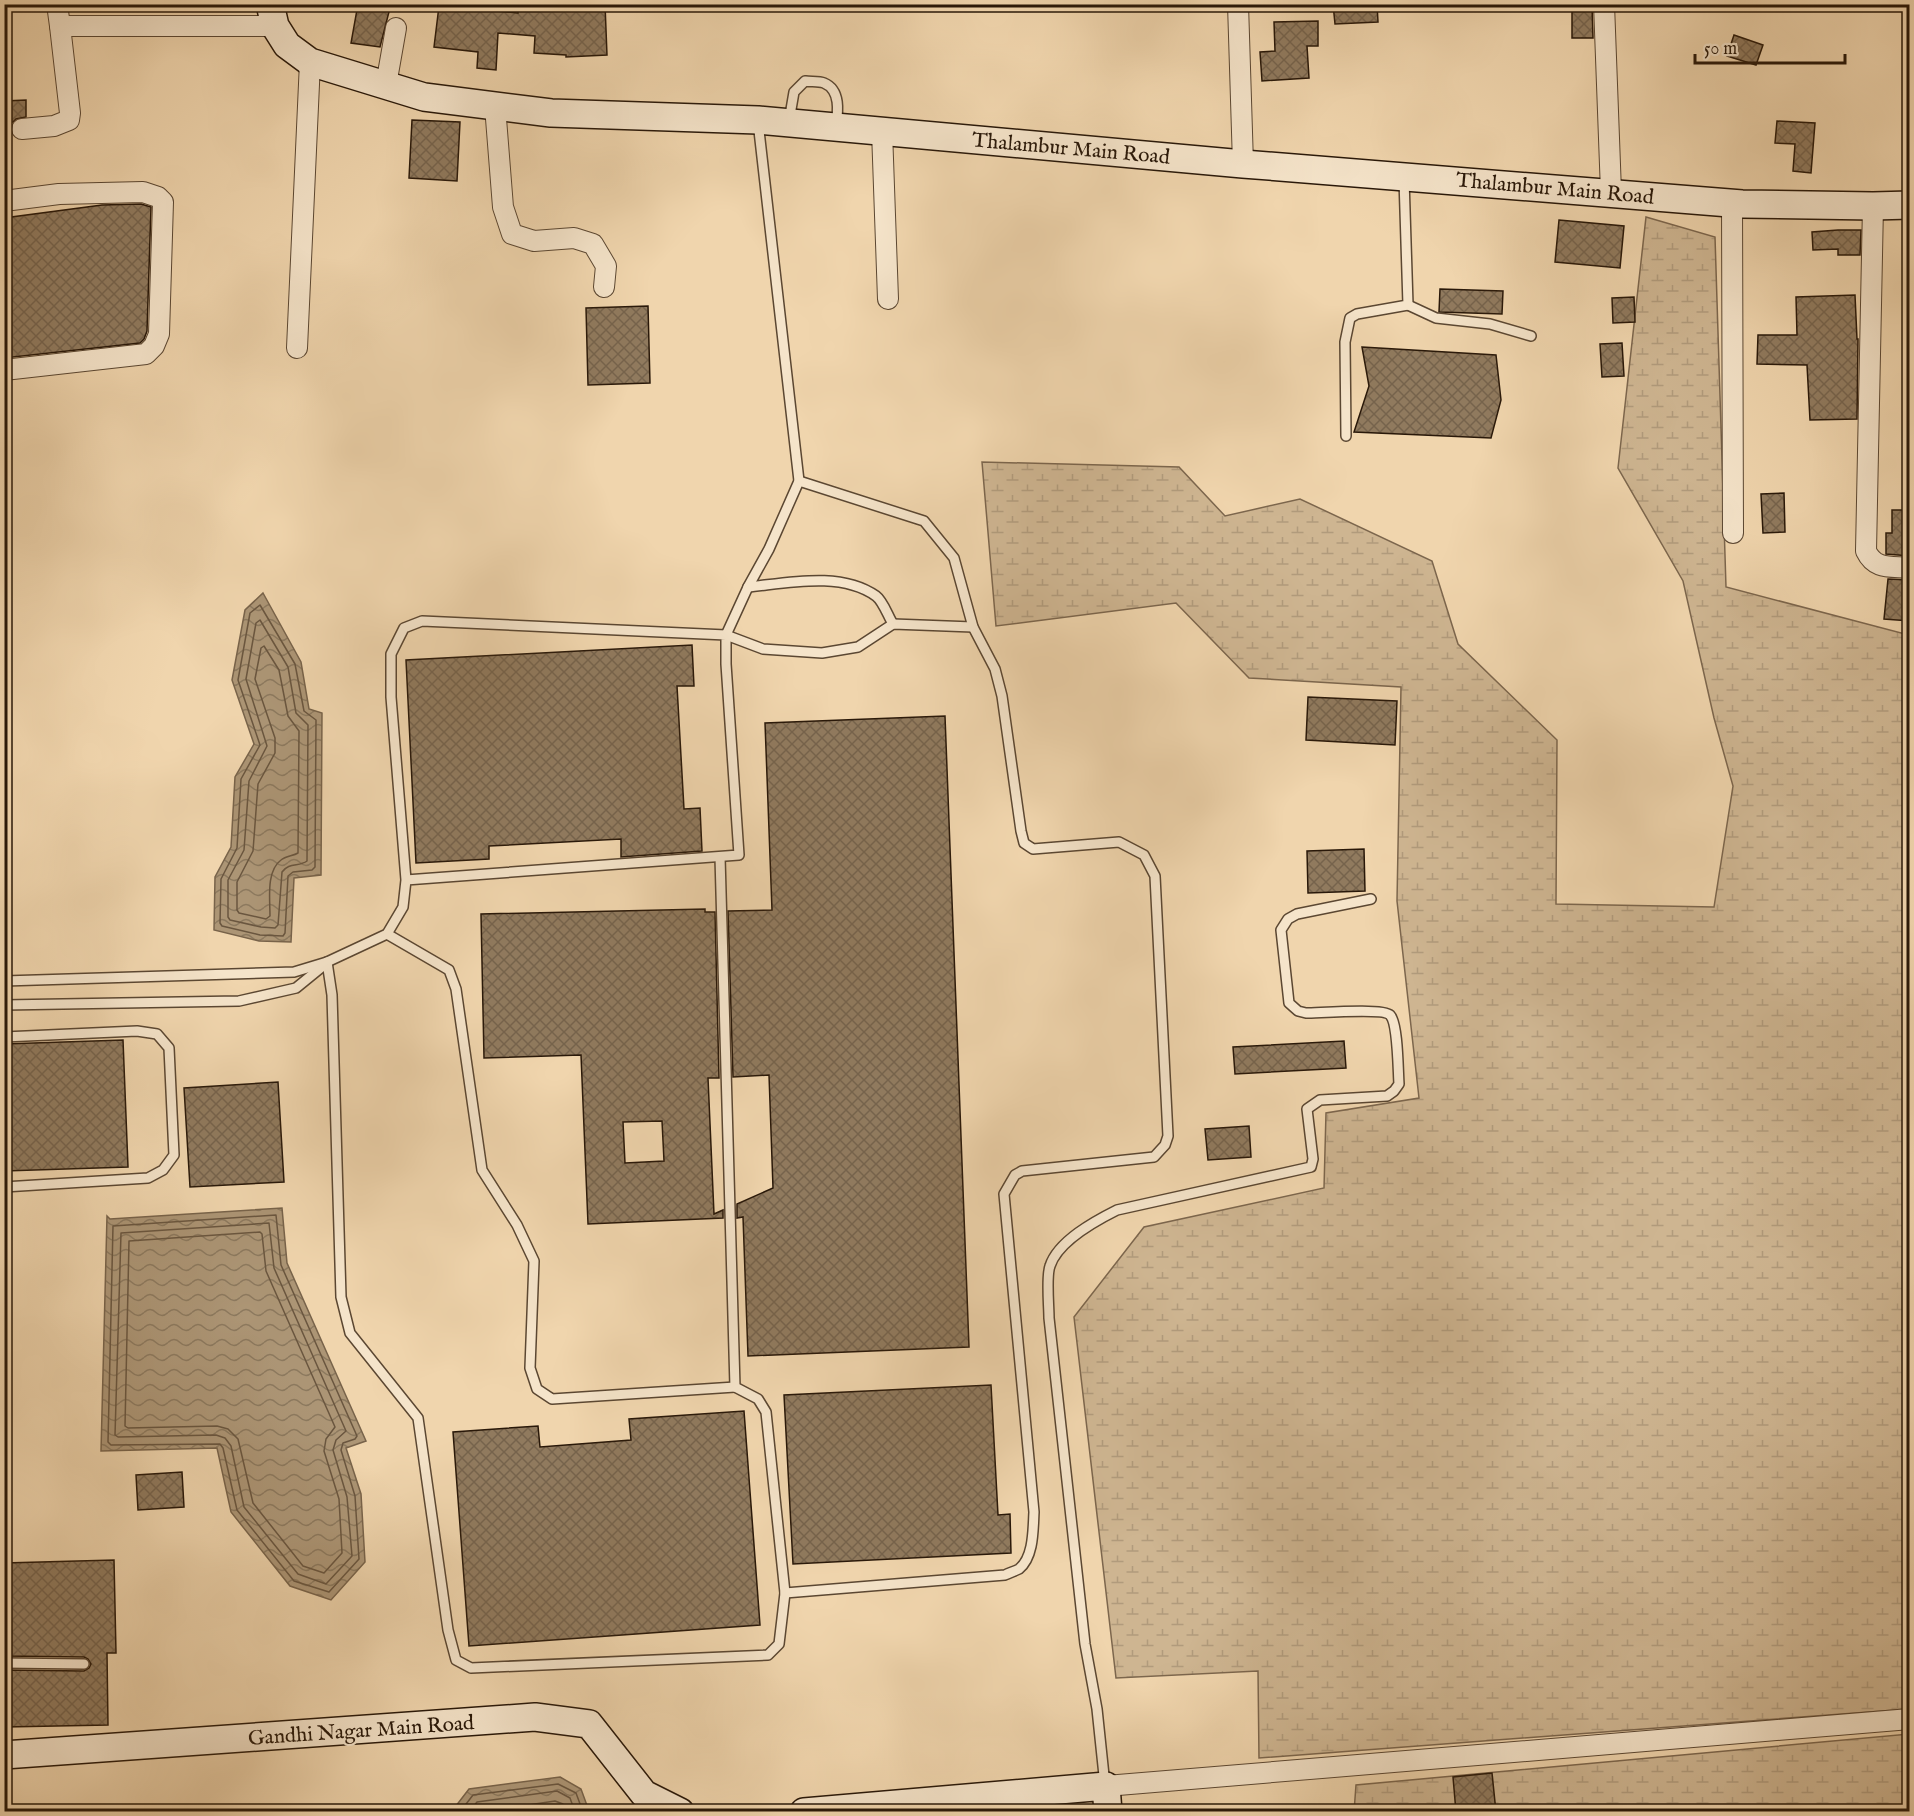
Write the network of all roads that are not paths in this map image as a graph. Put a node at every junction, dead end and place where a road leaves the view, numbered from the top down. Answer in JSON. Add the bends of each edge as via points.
{"nodes":[{"id":1,"x":57,"y":4,"type":"edge"},
{"id":2,"x":1239,"y":4,"type":"edge"},
{"id":3,"x":1604,"y":4,"type":"edge"},
{"id":4,"x":273,"y":15,"type":"edge"},
{"id":5,"x":60,"y":26,"type":"junction"},
{"id":6,"x":396,"y":28,"type":"dead end"},
{"id":7,"x":310,"y":62,"type":"junction"},
{"id":8,"x":386,"y":85,"type":"junction"},
{"id":9,"x":495,"y":106,"type":"junction"},
{"id":10,"x":758,"y":120,"type":"junction"},
{"id":11,"x":789,"y":123,"type":"junction"},
{"id":12,"x":836,"y":127,"type":"junction"},
{"id":13,"x":22,"y":129,"type":"dead end"},
{"id":14,"x":882,"y":131,"type":"junction"},
{"id":15,"x":1243,"y":164,"type":"junction"},
{"id":16,"x":1404,"y":176,"type":"junction"},
{"id":17,"x":1611,"y":192,"type":"junction"},
{"id":18,"x":4,"y":201,"type":"edge"},
{"id":19,"x":1732,"y":203,"type":"junction"},
{"id":20,"x":1910,"y":205,"type":"edge"},
{"id":21,"x":1873,"y":206,"type":"junction"},
{"id":22,"x":604,"y":287,"type":"dead end"},
{"id":23,"x":888,"y":299,"type":"dead end"},
{"id":24,"x":1408,"y":306,"type":"junction"},
{"id":25,"x":1531,"y":336,"type":"dead end"},
{"id":26,"x":297,"y":348,"type":"dead end"},
{"id":27,"x":4,"y":370,"type":"edge"},
{"id":28,"x":1346,"y":436,"type":"dead end"},
{"id":29,"x":799,"y":481,"type":"junction"},
{"id":30,"x":1733,"y":533,"type":"dead end"},
{"id":31,"x":1910,"y":568,"type":"edge"},
{"id":32,"x":748,"y":587,"type":"junction"},
{"id":33,"x":893,"y":624,"type":"junction"},
{"id":34,"x":973,"y":627,"type":"junction"},
{"id":35,"x":726,"y":635,"type":"junction"},
{"id":36,"x":720,"y":857,"type":"junction"},
{"id":37,"x":406,"y":880,"type":"junction"},
{"id":38,"x":1371,"y":899,"type":"dead end"},
{"id":39,"x":387,"y":934,"type":"junction"},
{"id":40,"x":327,"y":962,"type":"junction"},
{"id":41,"x":4,"y":981,"type":"edge"},
{"id":42,"x":4,"y":1005,"type":"edge"},
{"id":43,"x":4,"y":1037,"type":"edge"},
{"id":44,"x":4,"y":1187,"type":"edge"},
{"id":45,"x":735,"y":1387,"type":"junction"},
{"id":46,"x":785,"y":1593,"type":"junction"},
{"id":47,"x":4,"y":1663,"type":"edge"},
{"id":48,"x":84,"y":1664,"type":"dead end"},
{"id":49,"x":1910,"y":1719,"type":"edge"},
{"id":50,"x":4,"y":1755,"type":"edge"},
{"id":51,"x":1106,"y":1799,"type":"edge"},
{"id":52,"x":642,"y":1803,"type":"edge"},
{"id":53,"x":680,"y":1812,"type":"edge"},
{"id":54,"x":804,"y":1812,"type":"edge"}],
"edges":[{"from":1,"to":5,"type":"street"},
{"from":2,"to":15,"type":"street"},
{"from":3,"to":17,"type":"street"},
{"from":4,"to":5,"type":"street"},
{"from":4,"to":7,"type":"street","name":"Thalambur Main Road","via":[[287,45]]},
{"from":5,"to":13,"type":"street","via":[[69,120],[54,126]]},
{"from":6,"to":8,"type":"street"},
{"from":7,"to":8,"type":"street","name":"Thalambur Main Road"},
{"from":7,"to":26,"type":"street"},
{"from":8,"to":9,"type":"street","name":"Thalambur Main Road","via":[[424,97]]},
{"from":9,"to":10,"type":"street","name":"Thalambur Main Road","via":[[551,113]]},
{"from":9,"to":22,"type":"street","via":[[503,207],[512,234],[534,241],[574,238],[593,244],[606,266]]},
{"from":10,"to":11,"type":"street","name":"Thalambur Main Road"},
{"from":10,"to":29,"type":"lane"},
{"from":11,"to":12,"type":"street","name":"Thalambur Main Road"},
{"from":11,"to":12,"type":"lane","via":[[794,92],[805,81],[825,83],[835,92]]},
{"from":12,"to":14,"type":"street","name":"Thalambur Main Road"},
{"from":14,"to":15,"type":"street","name":"Thalambur Main Road"},
{"from":14,"to":23,"type":"street"},
{"from":15,"to":16,"type":"street","name":"Thalambur Main Road"},
{"from":16,"to":17,"type":"street","name":"Thalambur Main Road"},
{"from":16,"to":24,"type":"lane"},
{"from":17,"to":19,"type":"street","name":"Thalambur Main Road"},
{"from":18,"to":27,"type":"street","via":[[59,194],[143,192],[163,202],[159,334],[154,346],[146,354]]},
{"from":19,"to":21,"type":"street","name":"Thalambur Main Road"},
{"from":19,"to":30,"type":"street"},
{"from":20,"to":21,"type":"street","name":"Thalambur Main Road"},
{"from":21,"to":31,"type":"street","via":[[1866,550],[1876,565]]},
{"from":24,"to":25,"type":"lane","via":[[1436,318],[1490,324]]},
{"from":24,"to":28,"type":"lane","via":[[1350,318],[1345,342]]},
{"from":29,"to":32,"type":"lane"},
{"from":29,"to":34,"type":"lane","via":[[924,521],[954,558]]},
{"from":32,"to":33,"type":"lane","via":[[808,581],[847,583],[878,597]]},
{"from":32,"to":35,"type":"lane"},
{"from":33,"to":34,"type":"lane"},
{"from":33,"to":35,"type":"lane","via":[[858,647],[822,653],[763,649]]},
{"from":34,"to":46,"type":"lane","via":[[995,669],[1002,696],[1024,843],[1034,849],[1119,842],[1144,855],[1155,876],[1168,1136],[1154,1157],[1022,1171],[1015,1175],[1004,1194],[1034,1512],[1027,1558],[1019,1568],[1005,1575]]},
{"from":35,"to":36,"type":"lane","via":[[739,855]]},
{"from":35,"to":37,"type":"lane","via":[[422,621],[404,628],[391,654],[391,697]]},
{"from":36,"to":37,"type":"lane"},
{"from":36,"to":45,"type":"lane"},
{"from":37,"to":39,"type":"lane","via":[[403,907]]},
{"from":38,"to":51,"type":"lane","via":[[1288,919],[1281,930],[1289,1003],[1306,1013],[1388,1012],[1394,1027],[1399,1084],[1394,1091],[1387,1096],[1313,1103],[1307,1109],[1311,1167],[1117,1210],[1064,1244],[1049,1267],[1050,1330]]},
{"from":39,"to":40,"type":"lane"},
{"from":39,"to":45,"type":"lane","via":[[449,970],[456,990],[482,1170],[517,1225],[534,1262],[530,1368],[537,1389],[552,1399]]},
{"from":40,"to":41,"type":"lane","via":[[274,974]]},
{"from":40,"to":42,"type":"lane","via":[[296,988],[239,1001]]},
{"from":40,"to":46,"type":"lane","via":[[332,995],[341,1297],[350,1333],[418,1418],[448,1630],[456,1660],[471,1668],[768,1655],[779,1644]]},
{"from":43,"to":44,"type":"lane","via":[[137,1031],[157,1034],[169,1048],[174,1155],[163,1170],[148,1178]]},
{"from":45,"to":46,"type":"lane","via":[[758,1399],[766,1412]]},
{"from":47,"to":48,"type":"lane"},
{"from":49,"to":51,"type":"street"},
{"from":50,"to":52,"type":"street","name":"Gandhi Nagar Main Road","via":[[535,1717],[589,1724]]},
{"from":51,"to":54,"type":"street"},
{"from":52,"to":53,"type":"street","name":"Gandhi Nagar Main Road"}]}
